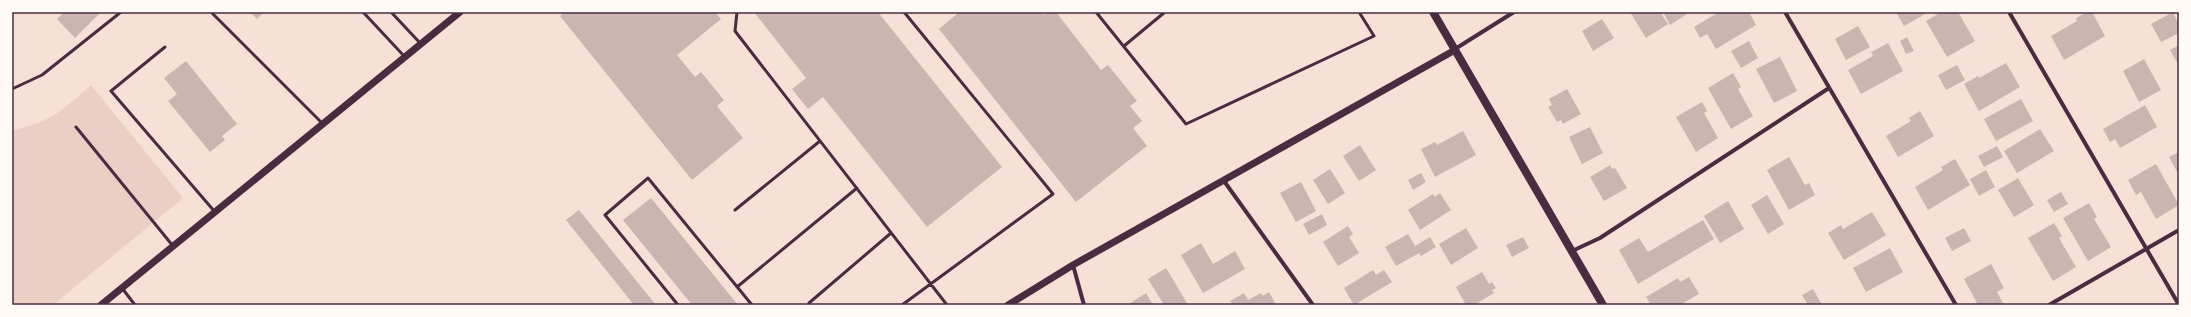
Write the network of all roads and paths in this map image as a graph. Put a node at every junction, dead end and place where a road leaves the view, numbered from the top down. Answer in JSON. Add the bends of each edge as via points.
{"nodes":[{"id":1,"x":121,"y":12,"type":"edge"},
{"id":2,"x":211,"y":12,"type":"edge"},
{"id":3,"x":363,"y":12,"type":"edge"},
{"id":4,"x":391,"y":12,"type":"edge"},
{"id":5,"x":460,"y":12,"type":"edge"},
{"id":6,"x":737,"y":12,"type":"edge"},
{"id":7,"x":904,"y":12,"type":"edge"},
{"id":8,"x":1096,"y":12,"type":"edge"},
{"id":9,"x":1165,"y":12,"type":"edge"},
{"id":10,"x":1360,"y":12,"type":"edge"},
{"id":11,"x":1433,"y":12,"type":"edge"},
{"id":12,"x":1514,"y":12,"type":"edge"},
{"id":13,"x":1785,"y":12,"type":"edge"},
{"id":14,"x":2009,"y":12,"type":"edge"},
{"id":15,"x":421,"y":44,"type":"junction"},
{"id":16,"x":1124,"y":46,"type":"junction"},
{"id":17,"x":165,"y":47,"type":"dead end"},
{"id":18,"x":1455,"y":50,"type":"junction"},
{"id":19,"x":405,"y":57,"type":"junction"},
{"id":20,"x":12,"y":88,"type":"edge"},
{"id":21,"x":1830,"y":88,"type":"junction"},
{"id":22,"x":323,"y":124,"type":"junction"},
{"id":23,"x":76,"y":127,"type":"dead end"},
{"id":24,"x":820,"y":141,"type":"junction"},
{"id":25,"x":1224,"y":181,"type":"junction"},
{"id":26,"x":857,"y":188,"type":"junction"},
{"id":27,"x":736,"y":210,"type":"dead end"},
{"id":28,"x":215,"y":212,"type":"junction"},
{"id":29,"x":2179,"y":230,"type":"edge"},
{"id":30,"x":891,"y":233,"type":"junction"},
{"id":31,"x":173,"y":246,"type":"junction"},
{"id":32,"x":2147,"y":248,"type":"junction"},
{"id":33,"x":1572,"y":251,"type":"junction"},
{"id":34,"x":1073,"y":264,"type":"junction"},
{"id":35,"x":931,"y":284,"type":"junction"},
{"id":36,"x":738,"y":287,"type":"junction"},
{"id":37,"x":122,"y":288,"type":"junction"},
{"id":38,"x":809,"y":303,"type":"dead end"},
{"id":39,"x":101,"y":305,"type":"edge"},
{"id":40,"x":135,"y":305,"type":"edge"},
{"id":41,"x":678,"y":305,"type":"edge"},
{"id":42,"x":752,"y":305,"type":"edge"},
{"id":43,"x":902,"y":305,"type":"edge"},
{"id":44,"x":947,"y":305,"type":"edge"},
{"id":45,"x":1008,"y":305,"type":"edge"},
{"id":46,"x":1084,"y":305,"type":"edge"},
{"id":47,"x":1313,"y":305,"type":"edge"},
{"id":48,"x":1603,"y":305,"type":"edge"},
{"id":49,"x":1956,"y":305,"type":"edge"},
{"id":50,"x":2049,"y":305,"type":"edge"},
{"id":51,"x":2179,"y":305,"type":"edge"}],
"edges":[{"from":1,"to":20,"type":"lane","via":[[42,75]]},
{"from":2,"to":22,"type":"lane"},
{"from":3,"to":19,"type":"lane"},
{"from":4,"to":15,"type":"lane"},
{"from":5,"to":15,"type":"street"},
{"from":6,"to":24,"type":"lane","via":[[735,31]]},
{"from":7,"to":35,"type":"lane","via":[[1053,194]]},
{"from":8,"to":16,"type":"lane"},
{"from":9,"to":16,"type":"lane"},
{"from":10,"to":16,"type":"lane","via":[[1374,36],[1186,124]]},
{"from":11,"to":18,"type":"main road"},
{"from":12,"to":18,"type":"street"},
{"from":13,"to":21,"type":"street"},
{"from":14,"to":32,"type":"street"},
{"from":15,"to":19,"type":"street"},
{"from":17,"to":28,"type":"lane","via":[[111,91]]},
{"from":18,"to":25,"type":"street"},
{"from":18,"to":33,"type":"main road"},
{"from":19,"to":22,"type":"street"},
{"from":21,"to":33,"type":"street","via":[[1600,238]]},
{"from":21,"to":49,"type":"street"},
{"from":22,"to":28,"type":"street"},
{"from":23,"to":31,"type":"lane"},
{"from":24,"to":26,"type":"lane"},
{"from":24,"to":27,"type":"lane"},
{"from":25,"to":34,"type":"street"},
{"from":25,"to":47,"type":"street"},
{"from":26,"to":30,"type":"lane"},
{"from":26,"to":36,"type":"lane"},
{"from":28,"to":31,"type":"street"},
{"from":29,"to":32,"type":"street"},
{"from":30,"to":35,"type":"lane"},
{"from":30,"to":38,"type":"lane"},
{"from":31,"to":37,"type":"street"},
{"from":32,"to":50,"type":"street"},
{"from":32,"to":51,"type":"street"},
{"from":33,"to":48,"type":"main road"},
{"from":34,"to":45,"type":"street"},
{"from":34,"to":46,"type":"street"},
{"from":35,"to":43,"type":"lane"},
{"from":35,"to":44,"type":"lane"},
{"from":36,"to":41,"type":"lane","via":[[648,178],[605,215]]},
{"from":36,"to":42,"type":"lane"},
{"from":37,"to":39,"type":"street"},
{"from":37,"to":40,"type":"lane"}]}
